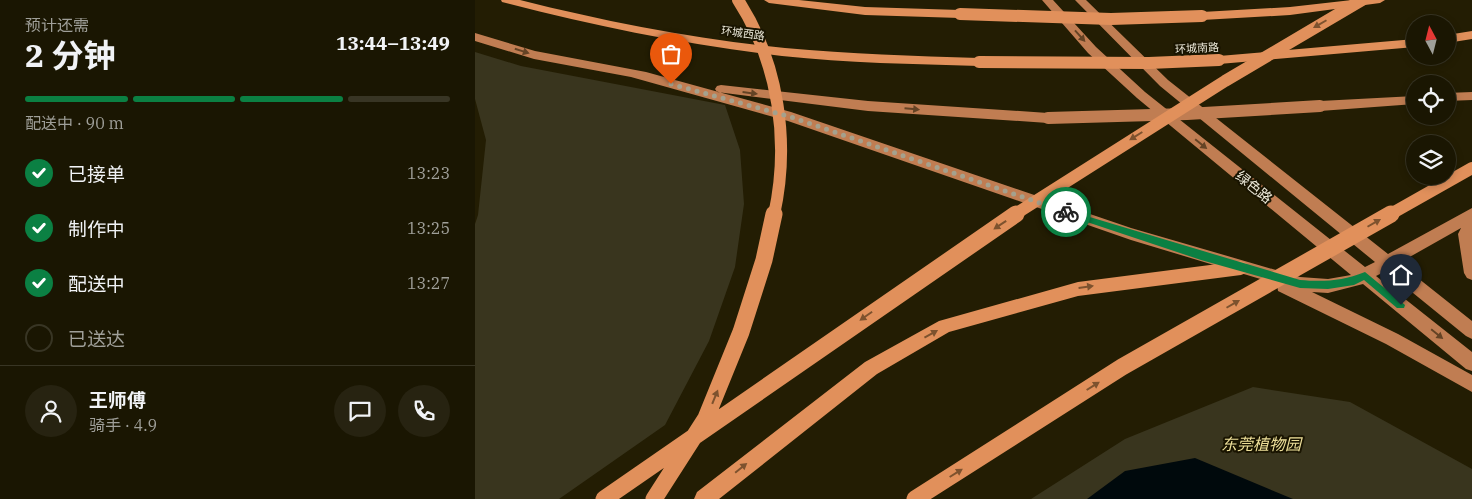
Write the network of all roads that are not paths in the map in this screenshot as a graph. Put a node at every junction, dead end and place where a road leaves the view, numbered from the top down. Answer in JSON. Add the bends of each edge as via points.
{"nodes":[{"id":1,"x":506,"y":0,"type":"edge"},
{"id":2,"x":738,"y":0,"type":"edge"},
{"id":3,"x":769,"y":0,"type":"edge"},
{"id":4,"x":1047,"y":0,"type":"edge"},
{"id":5,"x":1081,"y":0,"type":"edge"},
{"id":6,"x":1362,"y":0,"type":"edge"},
{"id":7,"x":1380,"y":0,"type":"edge"},
{"id":8,"x":1472,"y":35,"type":"edge"},
{"id":9,"x":475,"y":37,"type":"edge"},
{"id":10,"x":1456,"y":37,"type":"edge"},
{"id":11,"x":1406,"y":44,"type":"edge"},
{"id":12,"x":979,"y":62,"type":"joint"},
{"id":13,"x":636,"y":75,"type":"junction"},
{"id":14,"x":1472,"y":96,"type":"edge"},
{"id":15,"x":1456,"y":97,"type":"edge"},
{"id":16,"x":1406,"y":101,"type":"edge"},
{"id":17,"x":1472,"y":168,"type":"edge"},
{"id":18,"x":1472,"y":214,"type":"edge"},
{"id":19,"x":1472,"y":220,"type":"edge"},
{"id":20,"x":1387,"y":263,"type":"junction"},
{"id":21,"x":1241,"y":268,"type":"junction"},
{"id":22,"x":1472,"y":273,"type":"edge"},
{"id":23,"x":1365,"y":276,"type":"junction"},
{"id":24,"x":1472,"y":331,"type":"edge"},
{"id":25,"x":1472,"y":363,"type":"edge"},
{"id":26,"x":1472,"y":384,"type":"edge"},
{"id":27,"x":604,"y":499,"type":"edge"},
{"id":28,"x":654,"y":499,"type":"edge"},
{"id":29,"x":703,"y":499,"type":"edge"},
{"id":30,"x":915,"y":499,"type":"edge"}],
"edges":[{"from":1,"to":12,"type":"highway","name":"环城西路","via":[[679,37],[775,51]]},
{"from":28,"to":2,"type":"highway","one_way":true,"bridge":true,"via":[[706,418],[720,384],[741,332],[780,189],[781,136],[775,86],[751,20]]},
{"from":3,"to":7,"type":"highway","bridge":true,"via":[[865,11],[1111,19],[1290,11]]},
{"from":4,"to":23,"type":"main road","name":"绿色路","one_way":true,"via":[[1092,50],[1141,95]]},
{"from":5,"to":20,"type":"main road","name":"绿色路","via":[[1165,83]]},
{"from":6,"to":27,"type":"highway","one_way":true,"bridge":true,"via":[[1210,89],[1066,181],[903,290]]},
{"from":8,"to":10,"type":"highway"},
{"from":9,"to":13,"type":"main road","one_way":true,"via":[[534,54]]},
{"from":11,"to":12,"type":"highway","name":"环城南路","bridge":true,"via":[[1149,63]]},
{"from":13,"to":16,"type":"main road","one_way":true,"bridge":true,"via":[[800,100],[1048,118],[1187,114]]},
{"from":13,"to":21,"type":"main road","via":[[791,117],[1131,234]]},
{"from":14,"to":15,"type":"main road"},
{"from":30,"to":17,"type":"highway","one_way":true,"bridge":true,"via":[[1122,367]]},
{"from":18,"to":20,"type":"main road"},
{"from":19,"to":22,"type":"main road","via":[[1465,234]]},
{"from":20,"to":23,"type":"main road"},
{"from":20,"to":24,"type":"main road","name":"绿色路"},
{"from":21,"to":23,"type":"main road","via":[[1328,286]]},
{"from":21,"to":26,"type":"main road","via":[[1315,300]]},
{"from":29,"to":21,"type":"highway","one_way":true,"via":[[871,368],[945,326],[1078,289]]},
{"from":23,"to":25,"type":"main road","name":"绿色路","one_way":true}]}
